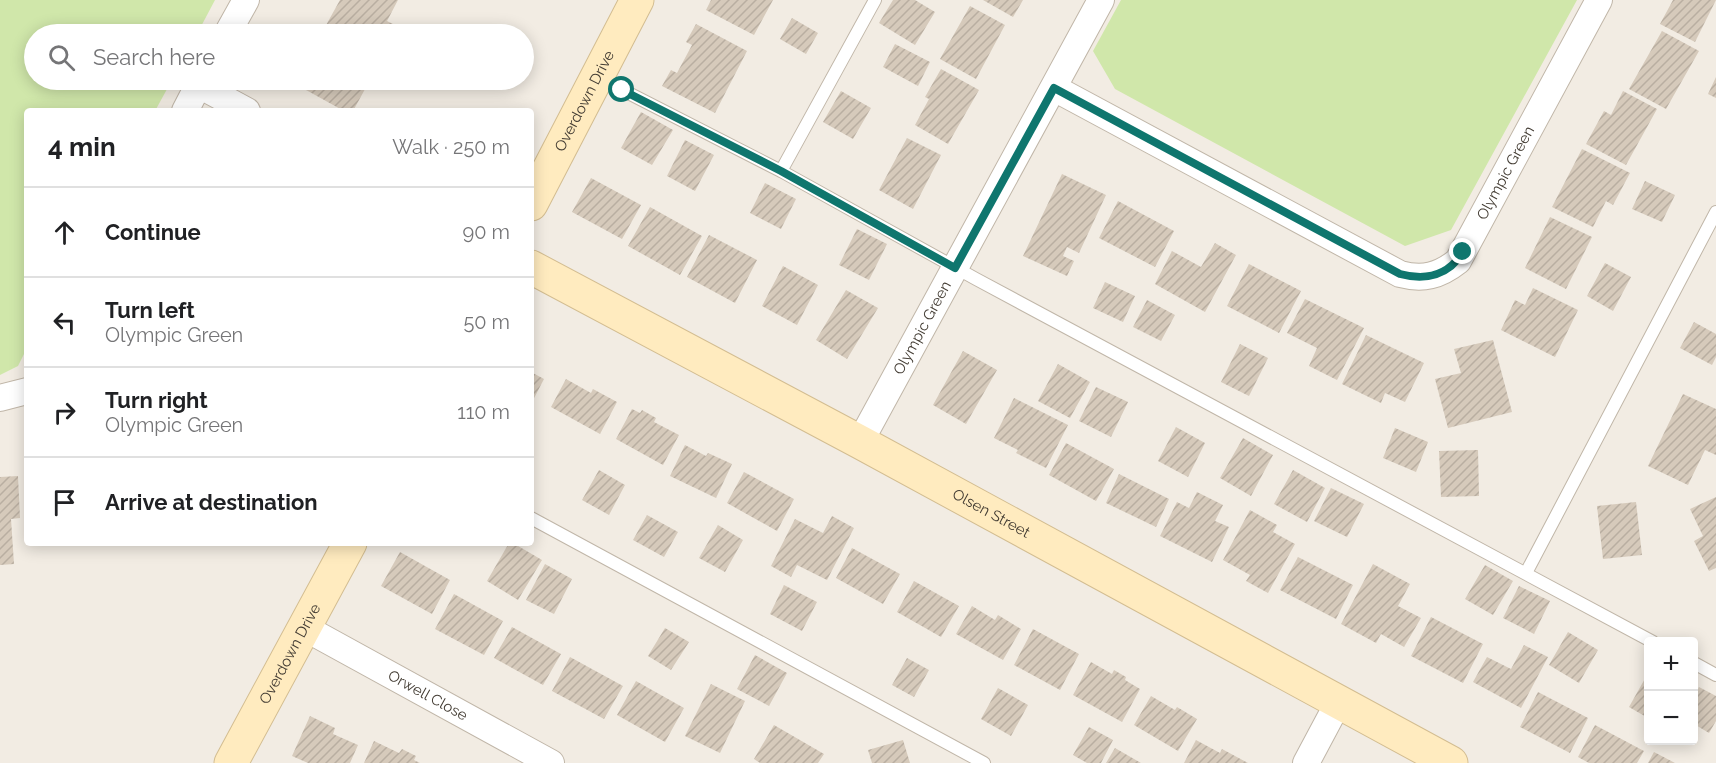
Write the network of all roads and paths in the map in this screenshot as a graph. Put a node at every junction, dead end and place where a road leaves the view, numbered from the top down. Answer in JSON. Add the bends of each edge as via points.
{"nodes":[{"id":1,"x":246,"y":0,"type":"edge"},
{"id":2,"x":637,"y":0,"type":"edge"},
{"id":3,"x":875,"y":0,"type":"edge"},
{"id":4,"x":1101,"y":0,"type":"edge"},
{"id":5,"x":1599,"y":0,"type":"edge"},
{"id":6,"x":232,"y":24,"type":"edge"},
{"id":7,"x":596,"y":77,"type":"junction"},
{"id":8,"x":1054,"y":88,"type":"junction"},
{"id":9,"x":196,"y":90,"type":"edge"},
{"id":10,"x":213,"y":90,"type":"edge"},
{"id":11,"x":187,"y":108,"type":"edge"},
{"id":12,"x":242,"y":108,"type":"edge"},
{"id":13,"x":781,"y":171,"type":"junction"},
{"id":14,"x":534,"y":198,"type":"edge"},
{"id":15,"x":1716,"y":212,"type":"edge"},
{"id":16,"x":955,"y":268,"type":"junction"},
{"id":17,"x":534,"y":269,"type":"edge"},
{"id":18,"x":24,"y":392,"type":"edge"},
{"id":19,"x":0,"y":398,"type":"edge"},
{"id":20,"x":860,"y":441,"type":"junction"},
{"id":21,"x":534,"y":520,"type":"edge"},
{"id":22,"x":348,"y":546,"type":"edge"},
{"id":23,"x":1526,"y":573,"type":"junction"},
{"id":24,"x":305,"y":628,"type":"junction"},
{"id":25,"x":1644,"y":637,"type":"edge"},
{"id":26,"x":1698,"y":665,"type":"edge"},
{"id":27,"x":1716,"y":675,"type":"edge"},
{"id":28,"x":1338,"y":703,"type":"junction"},
{"id":29,"x":231,"y":763,"type":"edge"},
{"id":30,"x":551,"y":763,"type":"edge"},
{"id":31,"x":984,"y":763,"type":"edge"},
{"id":32,"x":1306,"y":763,"type":"edge"},
{"id":33,"x":1451,"y":763,"type":"edge"}],
"edges":[{"from":1,"to":6,"type":"street"},
{"from":2,"to":7,"type":"street","name":"Overdown Drive"},
{"from":3,"to":13,"type":"lane"},
{"from":4,"to":8,"type":"street","name":"Olympic Green"},
{"from":5,"to":8,"type":"street","name":"Olympic Green","via":[[1458,261],[1426,278],[1400,274]]},
{"from":7,"to":13,"type":"lane"},
{"from":7,"to":14,"type":"street","name":"Overdown Drive"},
{"from":8,"to":16,"type":"street","name":"Olympic Green"},
{"from":9,"to":11,"type":"street"},
{"from":10,"to":12,"type":"street"},
{"from":13,"to":16,"type":"lane"},
{"from":15,"to":23,"type":"lane"},
{"from":16,"to":20,"type":"street","name":"Olympic Green"},
{"from":16,"to":23,"type":"lane"},
{"from":17,"to":20,"type":"street","name":"Olsen Street"},
{"from":18,"to":19,"type":"street"},
{"from":20,"to":28,"type":"street","name":"Olsen Street"},
{"from":21,"to":31,"type":"lane"},
{"from":22,"to":24,"type":"street","name":"Overdown Drive"},
{"from":23,"to":25,"type":"lane"},
{"from":24,"to":29,"type":"street","name":"Overdown Drive"},
{"from":24,"to":30,"type":"street","name":"Orwell Close"},
{"from":26,"to":27,"type":"lane"},
{"from":28,"to":32,"type":"street"},
{"from":28,"to":33,"type":"street","name":"Olsen Street"}]}
